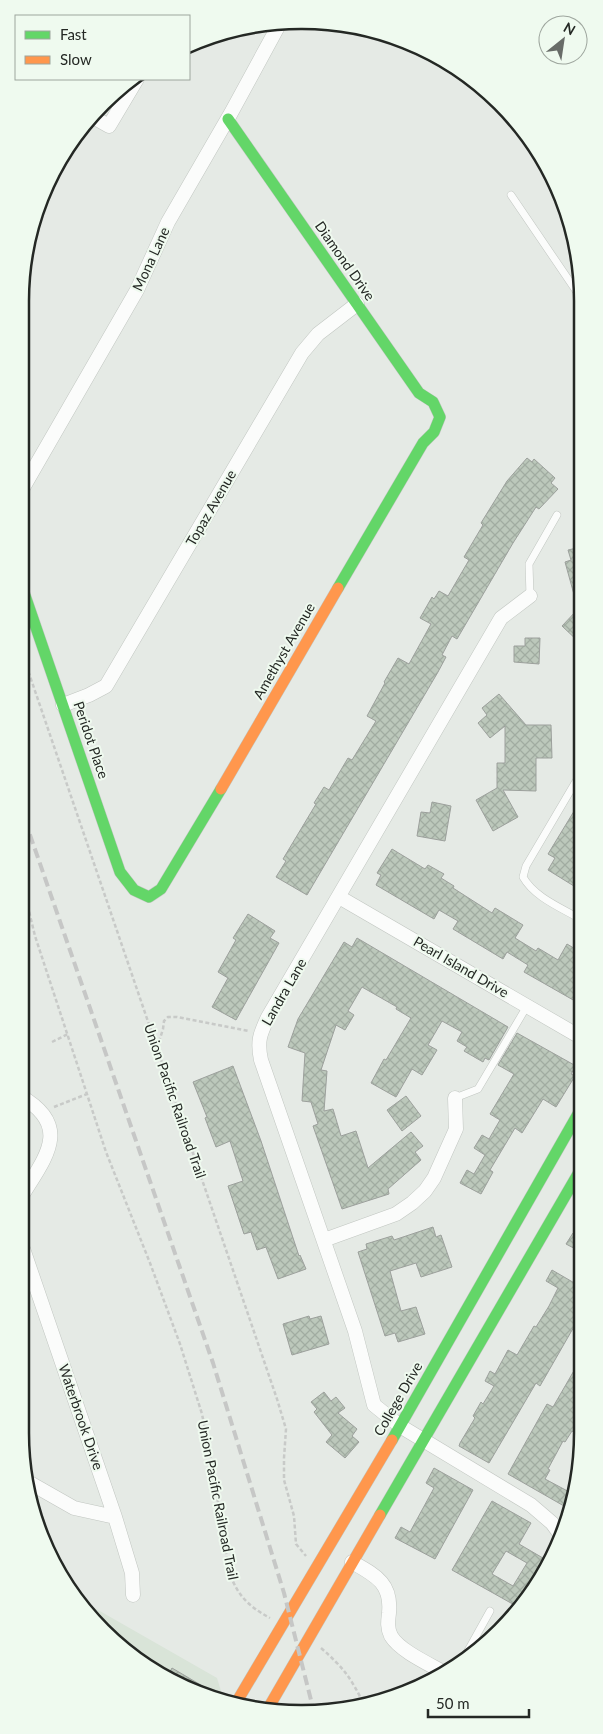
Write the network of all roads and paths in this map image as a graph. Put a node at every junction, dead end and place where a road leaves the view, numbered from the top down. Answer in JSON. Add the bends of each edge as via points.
{"nodes":[{"id":1,"x":277,"y":30,"type":"edge"},
{"id":2,"x":132,"y":88,"type":"edge"},
{"id":3,"x":228,"y":119,"type":"junction"},
{"id":4,"x":98,"y":120,"type":"edge"},
{"id":5,"x":511,"y":195,"type":"dead end"},
{"id":6,"x":574,"y":288,"type":"edge"},
{"id":7,"x":358,"y":304,"type":"junction"},
{"id":8,"x":440,"y":417,"type":"joint"},
{"id":9,"x":29,"y":477,"type":"edge"},
{"id":10,"x":558,"y":515,"type":"dead end"},
{"id":11,"x":530,"y":596,"type":"joint"},
{"id":12,"x":29,"y":607,"type":"edge"},
{"id":13,"x":29,"y":673,"type":"edge"},
{"id":14,"x":63,"y":705,"type":"junction"},
{"id":15,"x":574,"y":785,"type":"edge"},
{"id":16,"x":149,"y":896,"type":"joint"},
{"id":17,"x":339,"y":897,"type":"junction"},
{"id":18,"x":29,"y":911,"type":"edge"},
{"id":19,"x":574,"y":915,"type":"edge"},
{"id":20,"x":528,"y":1006,"type":"junction"},
{"id":21,"x":260,"y":1033,"type":"junction"},
{"id":22,"x":574,"y":1033,"type":"edge"},
{"id":23,"x":68,"y":1034,"type":"junction"},
{"id":24,"x":52,"y":1042,"type":"dead end"},
{"id":25,"x":157,"y":1048,"type":"junction"},
{"id":26,"x":87,"y":1094,"type":"junction"},
{"id":27,"x":455,"y":1098,"type":"joint"},
{"id":28,"x":29,"y":1102,"type":"edge"},
{"id":29,"x":54,"y":1107,"type":"dead end"},
{"id":30,"x":574,"y":1121,"type":"edge"},
{"id":31,"x":574,"y":1181,"type":"edge"},
{"id":32,"x":29,"y":1184,"type":"edge"},
{"id":33,"x":324,"y":1240,"type":"junction"},
{"id":34,"x":29,"y":1266,"type":"edge"},
{"id":35,"x":400,"y":1426,"type":"junction"},
{"id":36,"x":423,"y":1440,"type":"junction"},
{"id":37,"x":34,"y":1485,"type":"edge"},
{"id":38,"x":115,"y":1517,"type":"junction"},
{"id":39,"x":556,"y":1530,"type":"edge"},
{"id":40,"x":352,"y":1562,"type":"junction"},
{"id":41,"x":318,"y":1565,"type":"junction"},
{"id":42,"x":133,"y":1595,"type":"dead end"},
{"id":43,"x":274,"y":1610,"type":"dead end"},
{"id":44,"x":490,"y":1611,"type":"dead end"},
{"id":45,"x":318,"y":1646,"type":"dead end"},
{"id":46,"x":470,"y":1648,"type":"edge"},
{"id":47,"x":439,"y":1668,"type":"edge"},
{"id":48,"x":239,"y":1698,"type":"edge"},
{"id":49,"x":361,"y":1699,"type":"edge"},
{"id":50,"x":271,"y":1704,"type":"edge"}],
"edges":[{"from":1,"to":3,"type":"street","name":"Mona Lane"},
{"from":2,"to":4,"type":"street","via":[[109,126]]},
{"from":3,"to":7,"type":"main road","name":"Diamond Drive"},
{"from":3,"to":9,"type":"street","name":"Mona Lane","via":[[168,222],[137,290]]},
{"from":5,"to":6,"type":"lane"},
{"from":7,"to":8,"type":"main road","name":"Diamond Drive","via":[[419,393],[433,402]]},
{"from":7,"to":14,"type":"street","name":"Topaz Avenue","via":[[318,334],[302,352],[106,686]]},
{"from":8,"to":16,"type":"main road","name":"Amethyst Avenue","via":[[174,869],[161,889]]},
{"from":10,"to":11,"type":"lane","via":[[529,564]]},
{"from":11,"to":17,"type":"street","name":"Landra Lane","via":[[501,618]]},
{"from":12,"to":14,"type":"main road","name":"Peridot Place"},
{"from":13,"to":25,"type":"path","name":"Union Pacific Railroad Trail"},
{"from":14,"to":16,"type":"main road","name":"Peridot Place","via":[[120,872],[134,890]]},
{"from":15,"to":19,"type":"lane","via":[[526,866],[523,877],[539,895]]},
{"from":17,"to":20,"type":"street","name":"Pearl Island Drive"},
{"from":17,"to":21,"type":"street","name":"Landra Lane"},
{"from":18,"to":23,"type":"path","name":"Union Pacific Railroad Trail"},
{"from":20,"to":22,"type":"street","name":"Pearl Island Drive"},
{"from":20,"to":27,"type":"lane","via":[[478,1089]]},
{"from":21,"to":25,"type":"path","via":[[168,1017]]},
{"from":21,"to":33,"type":"street","name":"Landra Lane","via":[[261,1060]]},
{"from":23,"to":24,"type":"path"},
{"from":23,"to":26,"type":"path","name":"Union Pacific Railroad Trail"},
{"from":25,"to":41,"type":"path","name":"Union Pacific Railroad Trail","via":[[286,1429],[284,1480],[294,1516],[296,1544]]},
{"from":26,"to":29,"type":"path"},
{"from":26,"to":43,"type":"path","name":"Union Pacific Railroad Trail","via":[[180,1344],[202,1414],[229,1572],[243,1600],[252,1608],[270,1618]]},
{"from":27,"to":33,"type":"street","via":[[456,1129],[425,1191],[396,1214]]},
{"from":28,"to":32,"type":"street","via":[[41,1111],[49,1124],[51,1137],[49,1150]]},
{"from":30,"to":35,"type":"main road","name":"College Drive"},
{"from":31,"to":36,"type":"main road"},
{"from":33,"to":35,"type":"street","name":"Landra Lane","via":[[355,1331],[374,1404]]},
{"from":34,"to":38,"type":"street","name":"Waterbrook Drive"},
{"from":35,"to":36,"type":"street","name":"Landra Lane"},
{"from":35,"to":41,"type":"main road","name":"College Drive"},
{"from":36,"to":39,"type":"street","name":"Landra Lane","via":[[530,1505]]},
{"from":36,"to":40,"type":"main road"},
{"from":37,"to":38,"type":"street","via":[[74,1508]]},
{"from":38,"to":42,"type":"street","name":"Waterbrook Drive","via":[[132,1573]]},
{"from":40,"to":47,"type":"street","via":[[377,1576],[385,1586],[390,1601],[388,1625],[399,1645]]},
{"from":40,"to":50,"type":"main road"},
{"from":41,"to":48,"type":"main road","name":"College Drive"},
{"from":44,"to":46,"type":"lane"},
{"from":45,"to":49,"type":"path","via":[[340,1664]]}]}
